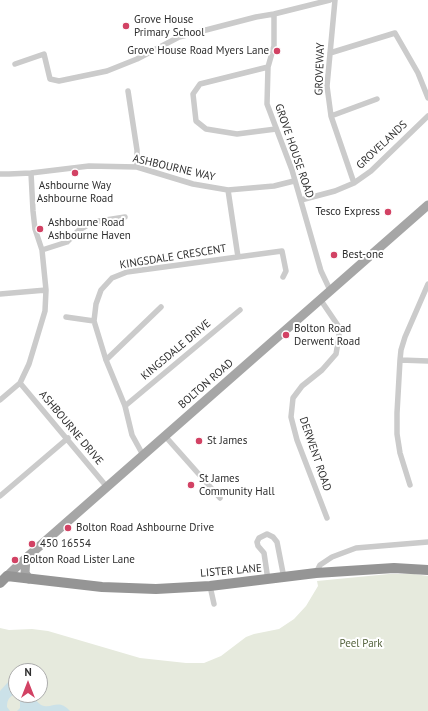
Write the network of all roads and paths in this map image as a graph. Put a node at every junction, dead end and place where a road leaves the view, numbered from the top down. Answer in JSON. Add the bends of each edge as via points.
{"nodes":[{"id":1,"x":300,"y":0,"type":"edge"},
{"id":2,"x":330,"y":0,"type":"edge"},
{"id":3,"x":335,"y":0,"type":"edge"},
{"id":4,"x":300,"y":8,"type":"junction"},
{"id":5,"x":274,"y":14,"type":"junction"},
{"id":6,"x":330,"y":53,"type":"junction"},
{"id":7,"x":15,"y":64,"type":"dead end"},
{"id":8,"x":268,"y":67,"type":"junction"},
{"id":9,"x":128,"y":92,"type":"dead end"},
{"id":10,"x":428,"y":98,"type":"edge"},
{"id":11,"x":376,"y":99,"type":"dead end"},
{"id":12,"x":331,"y":116,"type":"junction"},
{"id":13,"x":428,"y":116,"type":"edge"},
{"id":14,"x":276,"y":129,"type":"junction"},
{"id":15,"x":137,"y":167,"type":"junction"},
{"id":16,"x":31,"y":173,"type":"junction"},
{"id":17,"x":0,"y":174,"type":"edge"},
{"id":18,"x":294,"y":181,"type":"junction"},
{"id":19,"x":354,"y":183,"type":"junction"},
{"id":20,"x":228,"y":190,"type":"junction"},
{"id":21,"x":301,"y":200,"type":"junction"},
{"id":22,"x":428,"y":205,"type":"edge"},
{"id":23,"x":125,"y":217,"type":"dead end"},
{"id":24,"x":42,"y":250,"type":"junction"},
{"id":25,"x":238,"y":257,"type":"junction"},
{"id":26,"x":283,"y":278,"type":"dead end"},
{"id":27,"x":428,"y":284,"type":"edge"},
{"id":28,"x":46,"y":290,"type":"junction"},
{"id":29,"x":330,"y":290,"type":"junction"},
{"id":30,"x":0,"y":294,"type":"edge"},
{"id":31,"x":320,"y":300,"type":"junction"},
{"id":32,"x":161,"y":307,"type":"dead end"},
{"id":33,"x":240,"y":310,"type":"dead end"},
{"id":34,"x":66,"y":317,"type":"dead end"},
{"id":35,"x":94,"y":321,"type":"junction"},
{"id":36,"x":106,"y":360,"type":"junction"},
{"id":37,"x":400,"y":360,"type":"junction"},
{"id":38,"x":428,"y":361,"type":"edge"},
{"id":39,"x":20,"y":383,"type":"junction"},
{"id":40,"x":0,"y":400,"type":"edge"},
{"id":41,"x":125,"y":406,"type":"junction"},
{"id":42,"x":165,"y":436,"type":"junction"},
{"id":43,"x":68,"y":438,"type":"junction"},
{"id":44,"x":142,"y":455,"type":"junction"},
{"id":45,"x":410,"y":485,"type":"dead end"},
{"id":46,"x":107,"y":487,"type":"junction"},
{"id":47,"x":0,"y":496,"type":"edge"},
{"id":48,"x":220,"y":498,"type":"dead end"},
{"id":49,"x":327,"y":518,"type":"dead end"},
{"id":50,"x":428,"y":542,"type":"edge"},
{"id":51,"x":26,"y":558,"type":"junction"},
{"id":52,"x":428,"y":570,"type":"edge"},
{"id":53,"x":316,"y":574,"type":"junction"},
{"id":54,"x":3,"y":578,"type":"edge"},
{"id":55,"x":284,"y":578,"type":"junction"},
{"id":56,"x":27,"y":579,"type":"junction"},
{"id":57,"x":268,"y":580,"type":"junction"},
{"id":58,"x":210,"y":586,"type":"junction"},
{"id":59,"x":0,"y":588,"type":"edge"},
{"id":60,"x":214,"y":604,"type":"dead end"}],
"edges":[{"from":1,"to":4,"type":"street"},
{"from":2,"to":4,"type":"street"},
{"from":3,"to":6,"type":"street","name":"GROVEWAY"},
{"from":4,"to":5,"type":"street"},
{"from":5,"to":7,"type":"street","via":[[179,37],[107,71],[59,81],[50,79],[44,54]]},
{"from":5,"to":8,"type":"street","name":"GROVE HOUSE ROAD","via":[[274,46]]},
{"from":6,"to":10,"type":"street","via":[[395,33],[418,73]]},
{"from":6,"to":12,"type":"street","name":"GROVEWAY","via":[[327,86]]},
{"from":8,"to":14,"type":"street","name":"GROVE HOUSE ROAD","via":[[267,104]]},
{"from":8,"to":14,"type":"street","via":[[200,84],[193,94],[196,122],[206,129],[237,134]]},
{"from":9,"to":15,"type":"street","via":[[137,150]]},
{"from":11,"to":12,"type":"street"},
{"from":12,"to":19,"type":"street","name":"GROVEWAY"},
{"from":13,"to":19,"type":"street","name":"GROVELANDS","via":[[371,171]]},
{"from":14,"to":18,"type":"street","name":"GROVE HOUSE ROAD"},
{"from":15,"to":16,"type":"street","name":"ASHBOURNE WAY","via":[[90,166]]},
{"from":15,"to":20,"type":"street","name":"ASHBOURNE WAY","via":[[193,184]]},
{"from":16,"to":17,"type":"street","name":"ASHBOURNE WAY"},
{"from":16,"to":24,"type":"street","via":[[35,229]]},
{"from":18,"to":20,"type":"street","name":"ASHBOURNE WAY","via":[[274,186]]},
{"from":18,"to":21,"type":"street","name":"GROVE HOUSE ROAD"},
{"from":19,"to":21,"type":"street","name":"GROVELANDS"},
{"from":20,"to":25,"type":"street"},
{"from":21,"to":29,"type":"street","name":"GROVE HOUSE ROAD","via":[[321,271]]},
{"from":22,"to":29,"type":"main road","name":"BOLTON ROAD"},
{"from":23,"to":24,"type":"street","via":[[93,222],[79,230],[67,242]]},
{"from":24,"to":28,"type":"street"},
{"from":25,"to":26,"type":"street","name":"KINGSDALE CRESCENT","via":[[282,251],[286,271]]},
{"from":25,"to":35,"type":"street","name":"KINGSDALE CRESCENT","via":[[128,272],[112,278],[101,290]]},
{"from":27,"to":37,"type":"street","via":[[405,337]]},
{"from":28,"to":30,"type":"street"},
{"from":28,"to":39,"type":"street","via":[[45,311],[29,364]]},
{"from":29,"to":31,"type":"main road","name":"BOLTON ROAD"},
{"from":31,"to":42,"type":"main road","name":"BOLTON ROAD"},
{"from":31,"to":49,"type":"street","name":"DERWENT ROAD","via":[[339,327],[336,354],[293,398],[291,417],[297,440]]},
{"from":32,"to":36,"type":"street"},
{"from":33,"to":41,"type":"street","name":"KINGSDALE DRIVE"},
{"from":34,"to":35,"type":"street"},
{"from":35,"to":36,"type":"street","name":"KINGSDALE CRESCENT"},
{"from":36,"to":41,"type":"street","name":"KINGSDALE CRESCENT"},
{"from":37,"to":38,"type":"street"},
{"from":37,"to":45,"type":"street","via":[[397,434]]},
{"from":39,"to":40,"type":"street"},
{"from":39,"to":43,"type":"street","name":"ASHBOURNE DRIVE"},
{"from":41,"to":44,"type":"street","name":"KINGSDALE CRESCENT","via":[[132,435]]},
{"from":42,"to":44,"type":"main road","name":"BOLTON ROAD"},
{"from":42,"to":48,"type":"street"},
{"from":43,"to":46,"type":"street","name":"ASHBOURNE DRIVE"},
{"from":43,"to":47,"type":"street"},
{"from":44,"to":46,"type":"main road","name":"BOLTON ROAD"},
{"from":46,"to":51,"type":"main road","name":"BOLTON ROAD"},
{"from":50,"to":53,"type":"street","via":[[356,548],[332,557],[320,565]]},
{"from":51,"to":54,"type":"main road","name":"BOLTON ROAD"},
{"from":51,"to":56,"type":"main road"},
{"from":52,"to":53,"type":"highway","name":"LISTER LANE","via":[[394,568]]},
{"from":53,"to":55,"type":"highway","name":"LISTER LANE"},
{"from":54,"to":56,"type":"highway","name":"LISTER LANE"},
{"from":55,"to":57,"type":"highway","name":"LISTER LANE"},
{"from":55,"to":57,"type":"street","via":[[277,542],[267,534],[257,542],[264,553]]},
{"from":56,"to":58,"type":"highway","name":"LISTER LANE","via":[[102,587],[156,589]]},
{"from":56,"to":59,"type":"highway","name":"LISTER LANE"},
{"from":57,"to":58,"type":"highway","name":"LISTER LANE"},
{"from":58,"to":60,"type":"street"}]}
